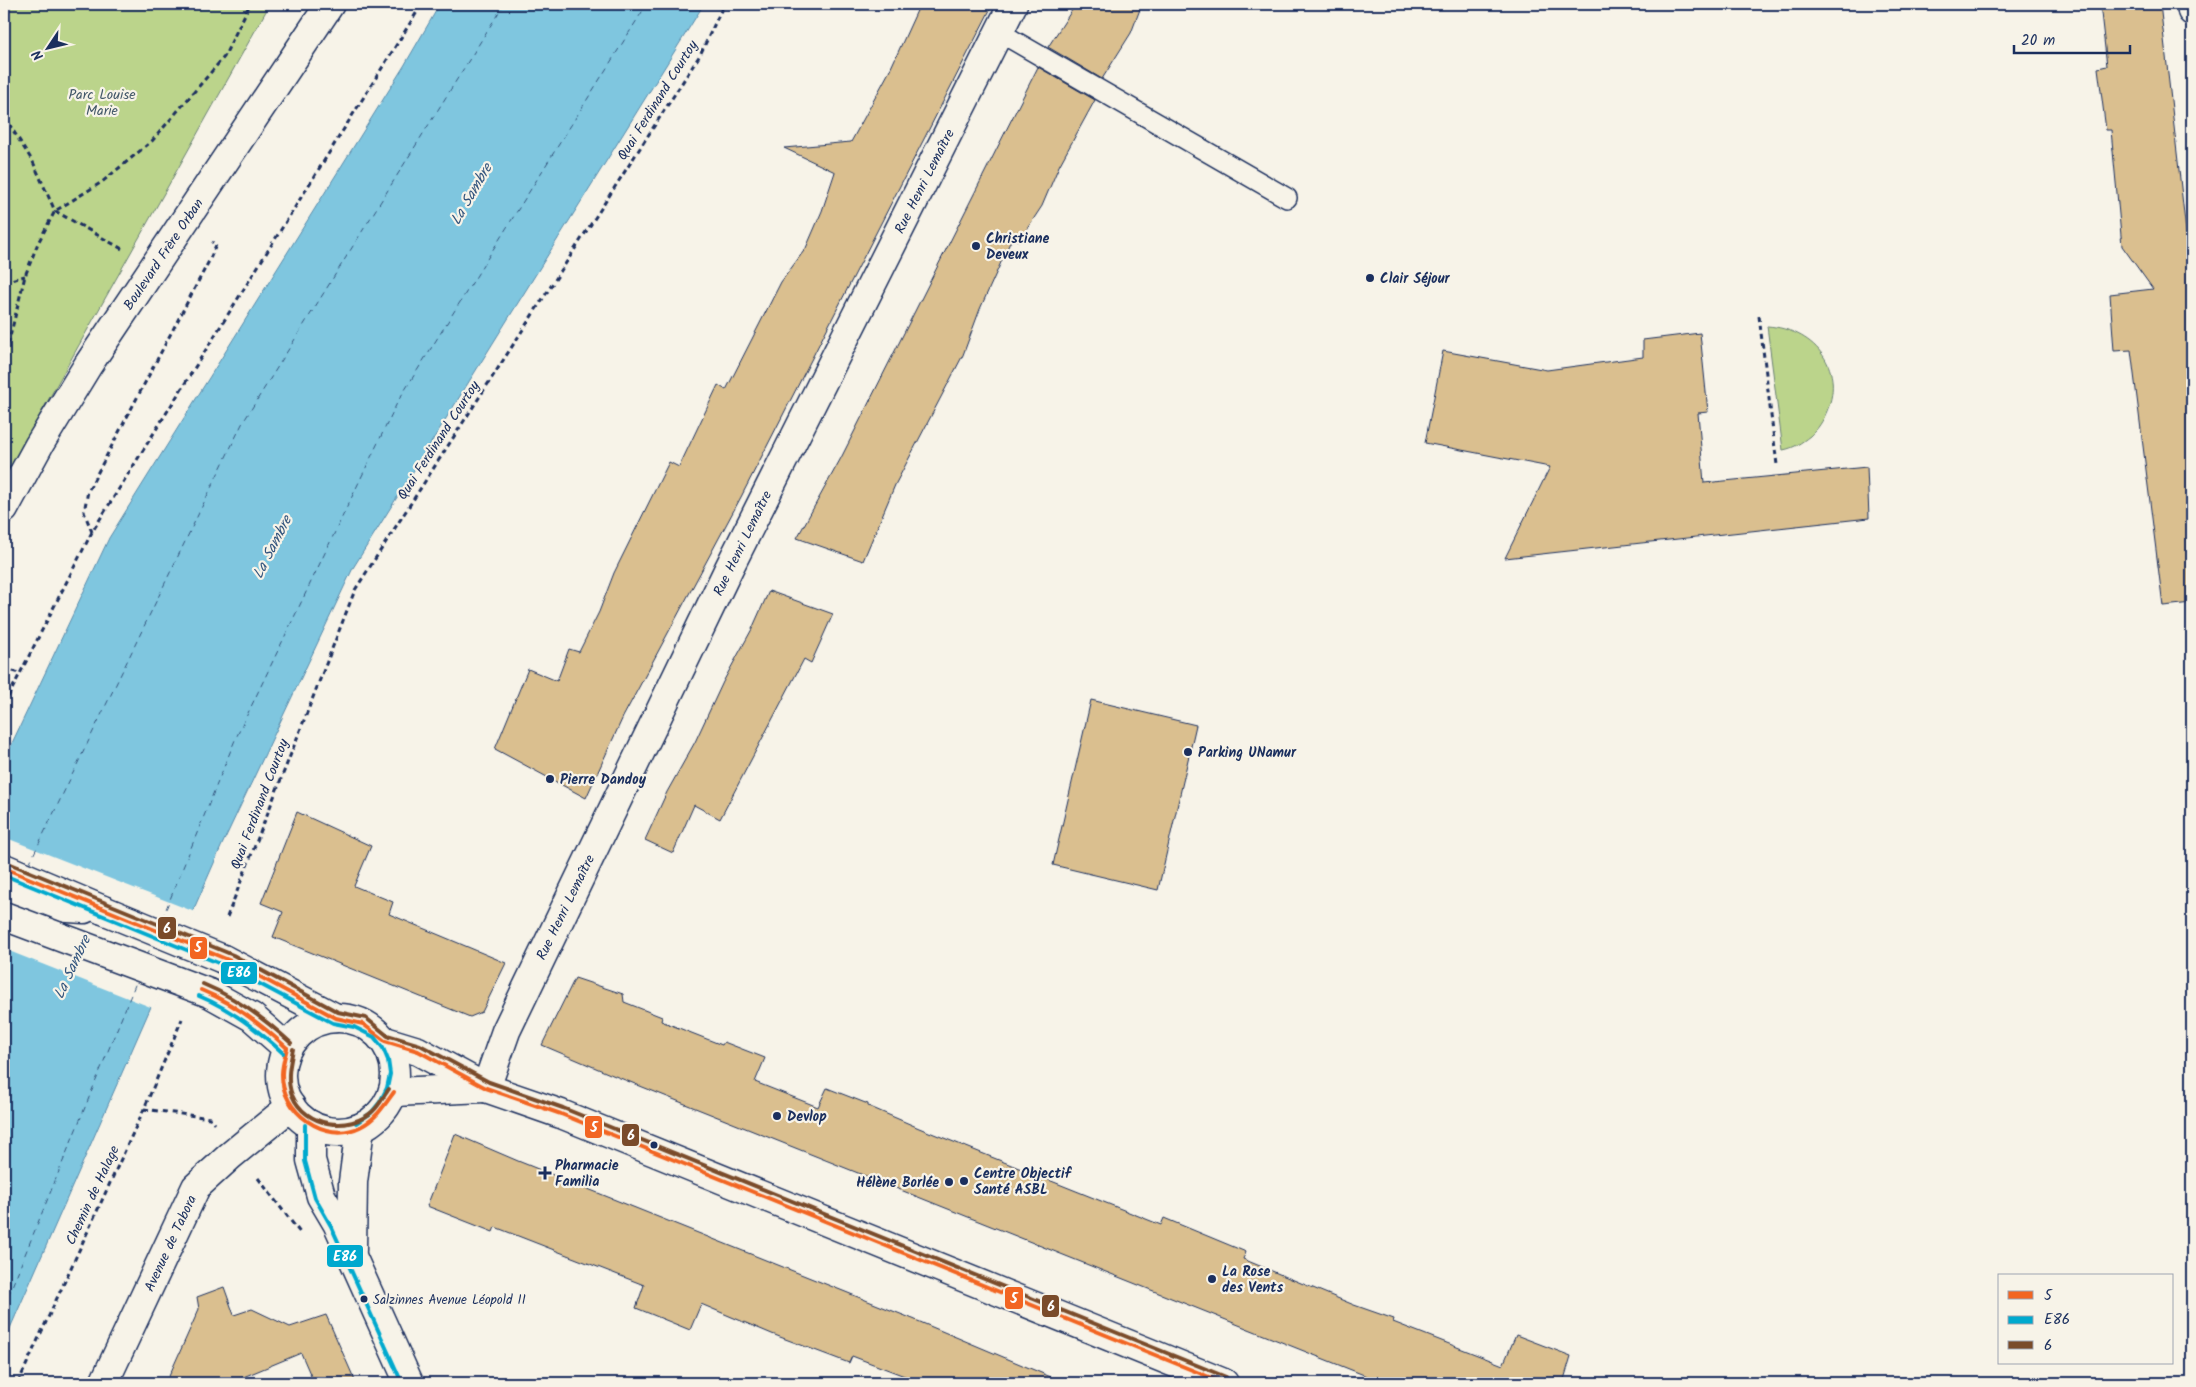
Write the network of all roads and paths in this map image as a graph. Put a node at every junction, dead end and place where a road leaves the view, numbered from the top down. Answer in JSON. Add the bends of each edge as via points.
{"nodes":[{"id":1,"x":250,"y":4,"type":"edge"},
{"id":2,"x":330,"y":4,"type":"edge"},
{"id":3,"x":422,"y":4,"type":"edge"},
{"id":4,"x":724,"y":4,"type":"edge"},
{"id":5,"x":1013,"y":4,"type":"edge"},
{"id":6,"x":2191,"y":4,"type":"edge"},
{"id":7,"x":2192,"y":11,"type":"edge"},
{"id":8,"x":999,"y":32,"type":"junction"},
{"id":9,"x":4,"y":116,"type":"edge"},
{"id":10,"x":1287,"y":198,"type":"dead end"},
{"id":11,"x":54,"y":212,"type":"junction"},
{"id":12,"x":128,"y":244,"type":"dead end"},
{"id":13,"x":216,"y":245,"type":"dead end"},
{"id":14,"x":25,"y":276,"type":"junction"},
{"id":15,"x":4,"y":282,"type":"edge"},
{"id":16,"x":1759,"y":316,"type":"dead end"},
{"id":17,"x":4,"y":352,"type":"edge"},
{"id":18,"x":1778,"y":465,"type":"dead end"},
{"id":19,"x":4,"y":509,"type":"edge"},
{"id":20,"x":92,"y":532,"type":"junction"},
{"id":21,"x":4,"y":668,"type":"edge"},
{"id":22,"x":19,"y":673,"type":"junction"},
{"id":23,"x":4,"y":705,"type":"edge"},
{"id":24,"x":4,"y":868,"type":"edge"},
{"id":25,"x":4,"y":895,"type":"edge"},
{"id":26,"x":104,"y":910,"type":"junction"},
{"id":27,"x":4,"y":916,"type":"edge"},
{"id":28,"x":227,"y":917,"type":"dead end"},
{"id":29,"x":184,"y":1016,"type":"dead end"},
{"id":30,"x":336,"y":1018,"type":"junction"},
{"id":31,"x":385,"y":1041,"type":"junction"},
{"id":32,"x":288,"y":1048,"type":"junction"},
{"id":33,"x":486,"y":1088,"type":"junction"},
{"id":34,"x":394,"y":1092,"type":"junction"},
{"id":35,"x":291,"y":1106,"type":"junction"},
{"id":36,"x":144,"y":1108,"type":"junction"},
{"id":37,"x":311,"y":1125,"type":"junction"},
{"id":38,"x":360,"y":1128,"type":"junction"},
{"id":39,"x":236,"y":1150,"type":"junction"},
{"id":40,"x":336,"y":1222,"type":"junction"},
{"id":41,"x":352,"y":1256,"type":"junction"},
{"id":42,"x":18,"y":1383,"type":"edge"},
{"id":43,"x":104,"y":1383,"type":"edge"},
{"id":44,"x":409,"y":1383,"type":"edge"},
{"id":45,"x":1224,"y":1383,"type":"edge"}],
"edges":[{"from":1,"to":11,"type":"path","via":[[224,57],[152,141],[102,182]]},
{"from":2,"to":19,"type":"main road","name":"Boulevard Frère Orban","via":[[88,365]]},
{"from":3,"to":20,"type":"path"},
{"from":4,"to":28,"type":"path","name":"Quai Ferdinand Courtoy","via":[[700,55],[355,590]]},
{"from":5,"to":8,"type":"main road","name":"Rue Henri Lemaître"},
{"from":6,"to":7,"type":"main road"},
{"from":8,"to":10,"type":"lane"},
{"from":8,"to":33,"type":"main road","name":"Rue Henri Lemaître","via":[[724,577],[506,1031]]},
{"from":9,"to":11,"type":"path","via":[[34,162]]},
{"from":11,"to":12,"type":"path","via":[[123,251]]},
{"from":11,"to":14,"type":"path"},
{"from":13,"to":20,"type":"path","via":[[88,491],[84,512]]},
{"from":14,"to":15,"type":"path"},
{"from":14,"to":17,"type":"path"},
{"from":16,"to":18,"type":"path"},
{"from":20,"to":22,"type":"path"},
{"from":21,"to":22,"type":"path"},
{"from":22,"to":23,"type":"path"},
{"from":24,"to":26,"type":"main road"},
{"from":25,"to":26,"type":"main road","via":[[36,906]]},
{"from":26,"to":30,"type":"main road","bridge":true,"via":[[223,959]]},
{"from":27,"to":32,"type":"main road","bridge":true,"via":[[209,992],[252,1017]]},
{"from":29,"to":36,"type":"path","name":"Chemin de Halage"},
{"from":30,"to":31,"type":"main road","via":[[364,1023]]},
{"from":30,"to":32,"type":"main road","via":[[308,1026]]},
{"from":31,"to":33,"type":"main road","via":[[418,1051]]},
{"from":31,"to":34,"type":"main road","via":[[395,1066]]},
{"from":32,"to":35,"type":"main road","via":[[281,1078]]},
{"from":33,"to":34,"type":"main road"},
{"from":33,"to":45,"type":"main road","via":[[570,1118]]},
{"from":34,"to":38,"type":"main road","via":[[381,1114]]},
{"from":35,"to":37,"type":"main road"},
{"from":35,"to":39,"type":"main road","name":"Avenue de Tabora"},
{"from":36,"to":39,"type":"path","via":[[210,1118]]},
{"from":36,"to":42,"type":"path","name":"Chemin de Halage"},
{"from":37,"to":38,"type":"main road","via":[[335,1132]]},
{"from":37,"to":40,"type":"main road","via":[[311,1160],[321,1196]]},
{"from":38,"to":41,"type":"main road","via":[[353,1182]]},
{"from":39,"to":40,"type":"path","via":[[304,1237]]},
{"from":39,"to":43,"type":"main road","name":"Avenue de Tabora","via":[[196,1187]]},
{"from":40,"to":41,"type":"main road"},
{"from":41,"to":44,"type":"main road"}]}
